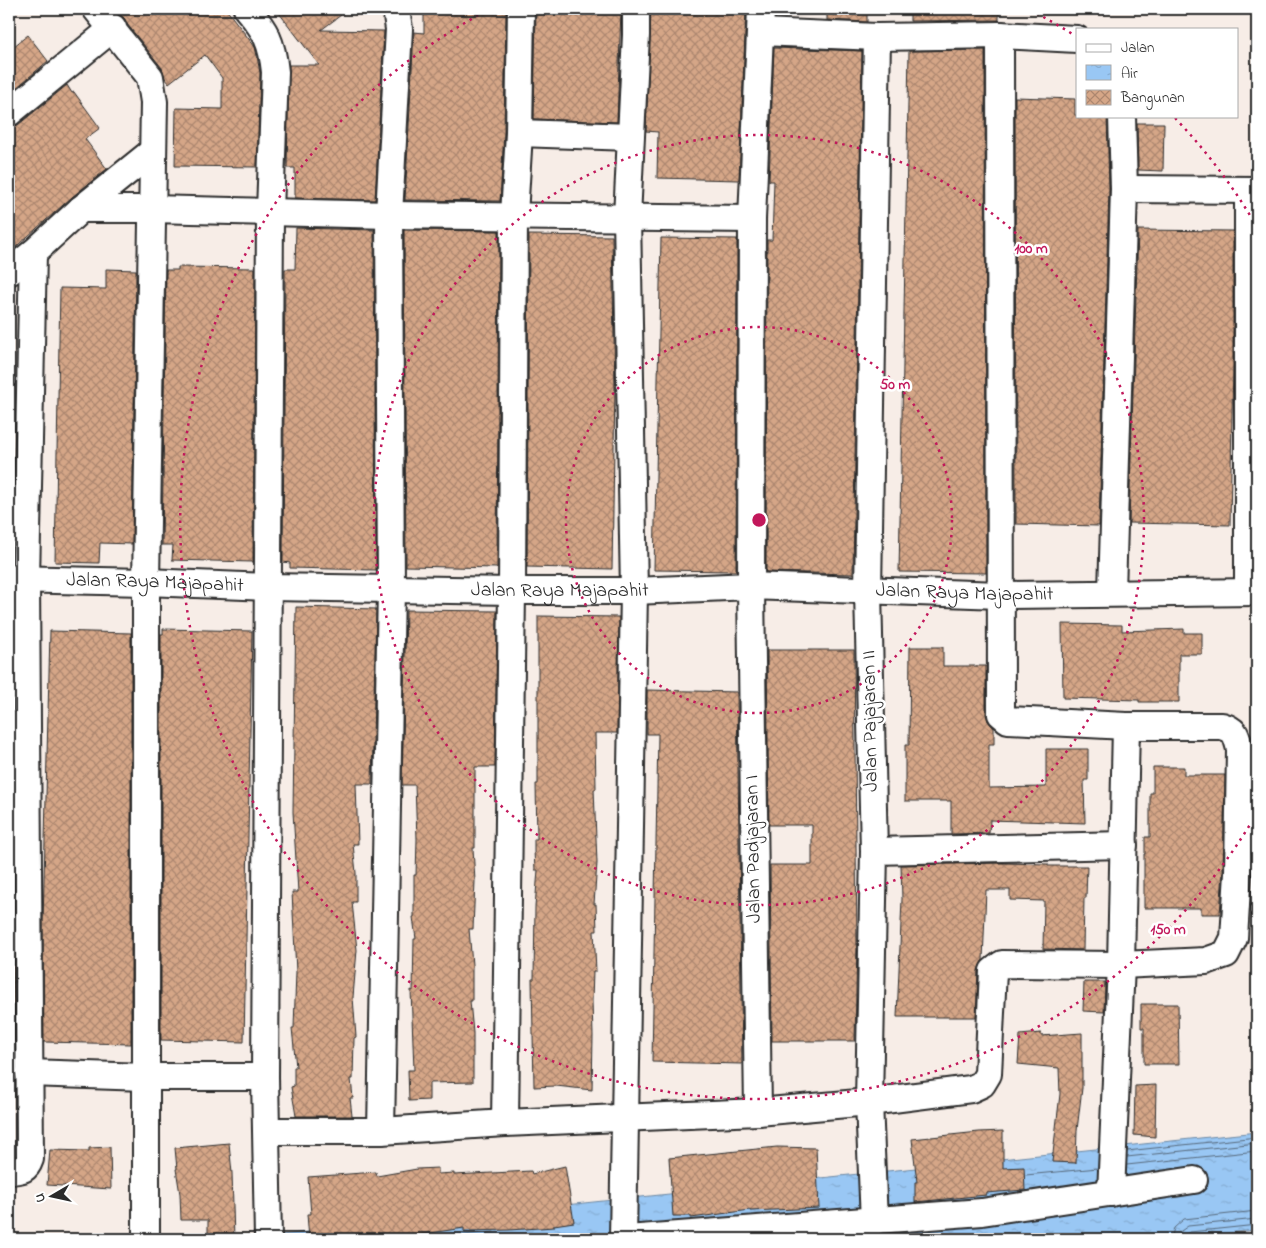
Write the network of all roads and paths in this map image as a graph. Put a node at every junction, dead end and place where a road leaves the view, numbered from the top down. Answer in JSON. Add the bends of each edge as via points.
{"nodes":[{"id":1,"x":247,"y":9,"type":"edge"},
{"id":2,"x":396,"y":9,"type":"edge"},
{"id":3,"x":521,"y":9,"type":"edge"},
{"id":4,"x":636,"y":9,"type":"edge"},
{"id":5,"x":104,"y":18,"type":"edge"},
{"id":6,"x":761,"y":20,"type":"edge"},
{"id":7,"x":1000,"y":35,"type":"junction"},
{"id":8,"x":877,"y":36,"type":"junction"},
{"id":9,"x":1076,"y":39,"type":"edge"},
{"id":10,"x":9,"y":113,"type":"edge"},
{"id":11,"x":1122,"y":118,"type":"edge"},
{"id":12,"x":519,"y":133,"type":"junction"},
{"id":13,"x":630,"y":137,"type":"junction"},
{"id":14,"x":153,"y":151,"type":"junction"},
{"id":15,"x":1124,"y":189,"type":"junction"},
{"id":16,"x":1253,"y":190,"type":"edge"},
{"id":17,"x":151,"y":208,"type":"junction"},
{"id":18,"x":81,"y":209,"type":"junction"},
{"id":19,"x":270,"y":211,"type":"junction"},
{"id":20,"x":389,"y":215,"type":"junction"},
{"id":21,"x":514,"y":215,"type":"junction"},
{"id":22,"x":627,"y":216,"type":"junction"},
{"id":23,"x":752,"y":219,"type":"junction"},
{"id":24,"x":33,"y":253,"type":"junction"},
{"id":25,"x":9,"y":272,"type":"edge"},
{"id":26,"x":17,"y":579,"type":"edge"},
{"id":27,"x":146,"y":582,"type":"junction"},
{"id":28,"x":751,"y":586,"type":"junction"},
{"id":29,"x":269,"y":587,"type":"junction"},
{"id":30,"x":391,"y":588,"type":"junction"},
{"id":31,"x":512,"y":591,"type":"junction"},
{"id":32,"x":634,"y":591,"type":"junction"},
{"id":33,"x":868,"y":591,"type":"junction"},
{"id":34,"x":1112,"y":592,"type":"junction"},
{"id":35,"x":1252,"y":592,"type":"edge"},
{"id":36,"x":1000,"y":595,"type":"junction"},
{"id":37,"x":1126,"y":726,"type":"junction"},
{"id":38,"x":1124,"y":845,"type":"junction"},
{"id":39,"x":874,"y":851,"type":"junction"},
{"id":40,"x":1122,"y":966,"type":"junction"},
{"id":41,"x":29,"y":1073,"type":"junction"},
{"id":42,"x":145,"y":1077,"type":"junction"},
{"id":43,"x":266,"y":1077,"type":"junction"},
{"id":44,"x":869,"y":1102,"type":"junction"},
{"id":45,"x":758,"y":1112,"type":"junction"},
{"id":46,"x":625,"y":1117,"type":"junction"},
{"id":47,"x":505,"y":1123,"type":"junction"},
{"id":48,"x":267,"y":1131,"type":"junction"},
{"id":49,"x":381,"y":1131,"type":"junction"},
{"id":50,"x":9,"y":1172,"type":"edge"},
{"id":51,"x":1194,"y":1180,"type":"dead end"},
{"id":52,"x":1111,"y":1193,"type":"junction"},
{"id":53,"x":874,"y":1222,"type":"junction"},
{"id":54,"x":146,"y":1239,"type":"edge"},
{"id":55,"x":268,"y":1239,"type":"edge"},
{"id":56,"x":623,"y":1239,"type":"edge"},
{"id":57,"x":627,"y":1239,"type":"edge"}],
"edges":[{"from":1,"to":19,"type":"street","via":[[264,30],[273,52]]},
{"from":2,"to":20,"type":"street","via":[[399,29]]},
{"from":3,"to":12,"type":"street"},
{"from":4,"to":13,"type":"street"},
{"from":5,"to":10,"type":"street"},
{"from":5,"to":14,"type":"street","via":[[150,78],[154,102]]},
{"from":6,"to":8,"type":"street"},
{"from":6,"to":23,"type":"street","name":"Jalan Padjajaran I"},
{"from":7,"to":8,"type":"street"},
{"from":7,"to":9,"type":"street"},
{"from":7,"to":36,"type":"street"},
{"from":8,"to":33,"type":"street","name":"Jalan Pajajaran II"},
{"from":11,"to":15,"type":"street"},
{"from":12,"to":13,"type":"street"},
{"from":12,"to":21,"type":"street"},
{"from":13,"to":22,"type":"street"},
{"from":14,"to":17,"type":"street"},
{"from":14,"to":18,"type":"street"},
{"from":15,"to":16,"type":"street"},
{"from":15,"to":34,"type":"street"},
{"from":16,"to":35,"type":"street"},
{"from":17,"to":18,"type":"street"},
{"from":17,"to":19,"type":"street"},
{"from":17,"to":27,"type":"street"},
{"from":18,"to":24,"type":"street"},
{"from":19,"to":20,"type":"street"},
{"from":19,"to":29,"type":"street"},
{"from":20,"to":21,"type":"street"},
{"from":20,"to":30,"type":"street"},
{"from":21,"to":22,"type":"street"},
{"from":21,"to":31,"type":"street"},
{"from":22,"to":23,"type":"street"},
{"from":22,"to":32,"type":"street"},
{"from":23,"to":28,"type":"street","name":"Jalan Padjajaran I"},
{"from":24,"to":25,"type":"street"},
{"from":24,"to":26,"type":"street"},
{"from":26,"to":27,"type":"street","name":"Jalan Raya Majapahit"},
{"from":26,"to":41,"type":"street"},
{"from":27,"to":29,"type":"street","name":"Jalan Raya Majapahit"},
{"from":27,"to":42,"type":"street"},
{"from":28,"to":32,"type":"street","name":"Jalan Raya Majapahit"},
{"from":28,"to":33,"type":"street","name":"Jalan Raya Majapahit"},
{"from":28,"to":45,"type":"street","name":"Jalan Padjajaran I"},
{"from":29,"to":30,"type":"street","name":"Jalan Raya Majapahit"},
{"from":29,"to":43,"type":"street"},
{"from":30,"to":31,"type":"street","name":"Jalan Raya Majapahit"},
{"from":30,"to":49,"type":"street"},
{"from":31,"to":32,"type":"street","name":"Jalan Raya Majapahit"},
{"from":31,"to":47,"type":"street"},
{"from":32,"to":46,"type":"street"},
{"from":33,"to":36,"type":"street","name":"Jalan Raya Majapahit"},
{"from":33,"to":39,"type":"street","name":"Jalan Pajajaran II"},
{"from":34,"to":35,"type":"street","name":"Jalan Raya Majapahit"},
{"from":34,"to":36,"type":"street","name":"Jalan Raya Majapahit"},
{"from":36,"to":37,"type":"street","via":[[1000,714],[1008,720]]},
{"from":37,"to":38,"type":"street"},
{"from":37,"to":40,"type":"street","via":[[1222,726],[1235,733],[1240,748],[1238,873],[1234,938],[1226,954],[1206,961]]},
{"from":38,"to":39,"type":"street"},
{"from":38,"to":40,"type":"street"},
{"from":39,"to":44,"type":"street","name":"Jalan Pajajaran II"},
{"from":40,"to":44,"type":"street","via":[[997,966],[993,971],[988,1074],[982,1084]]},
{"from":40,"to":52,"type":"street"},
{"from":41,"to":42,"type":"street"},
{"from":41,"to":50,"type":"street","via":[[30,1159],[28,1166]]},
{"from":42,"to":43,"type":"street"},
{"from":42,"to":54,"type":"street"},
{"from":43,"to":48,"type":"street"},
{"from":44,"to":45,"type":"street"},
{"from":44,"to":53,"type":"street","name":"Jalan Pajajaran II"},
{"from":45,"to":46,"type":"street"},
{"from":46,"to":47,"type":"street"},
{"from":46,"to":56,"type":"street"},
{"from":47,"to":49,"type":"street"},
{"from":48,"to":49,"type":"street"},
{"from":48,"to":55,"type":"street"},
{"from":51,"to":52,"type":"street"},
{"from":52,"to":53,"type":"street","via":[[982,1212]]},
{"from":53,"to":57,"type":"street"}]}
